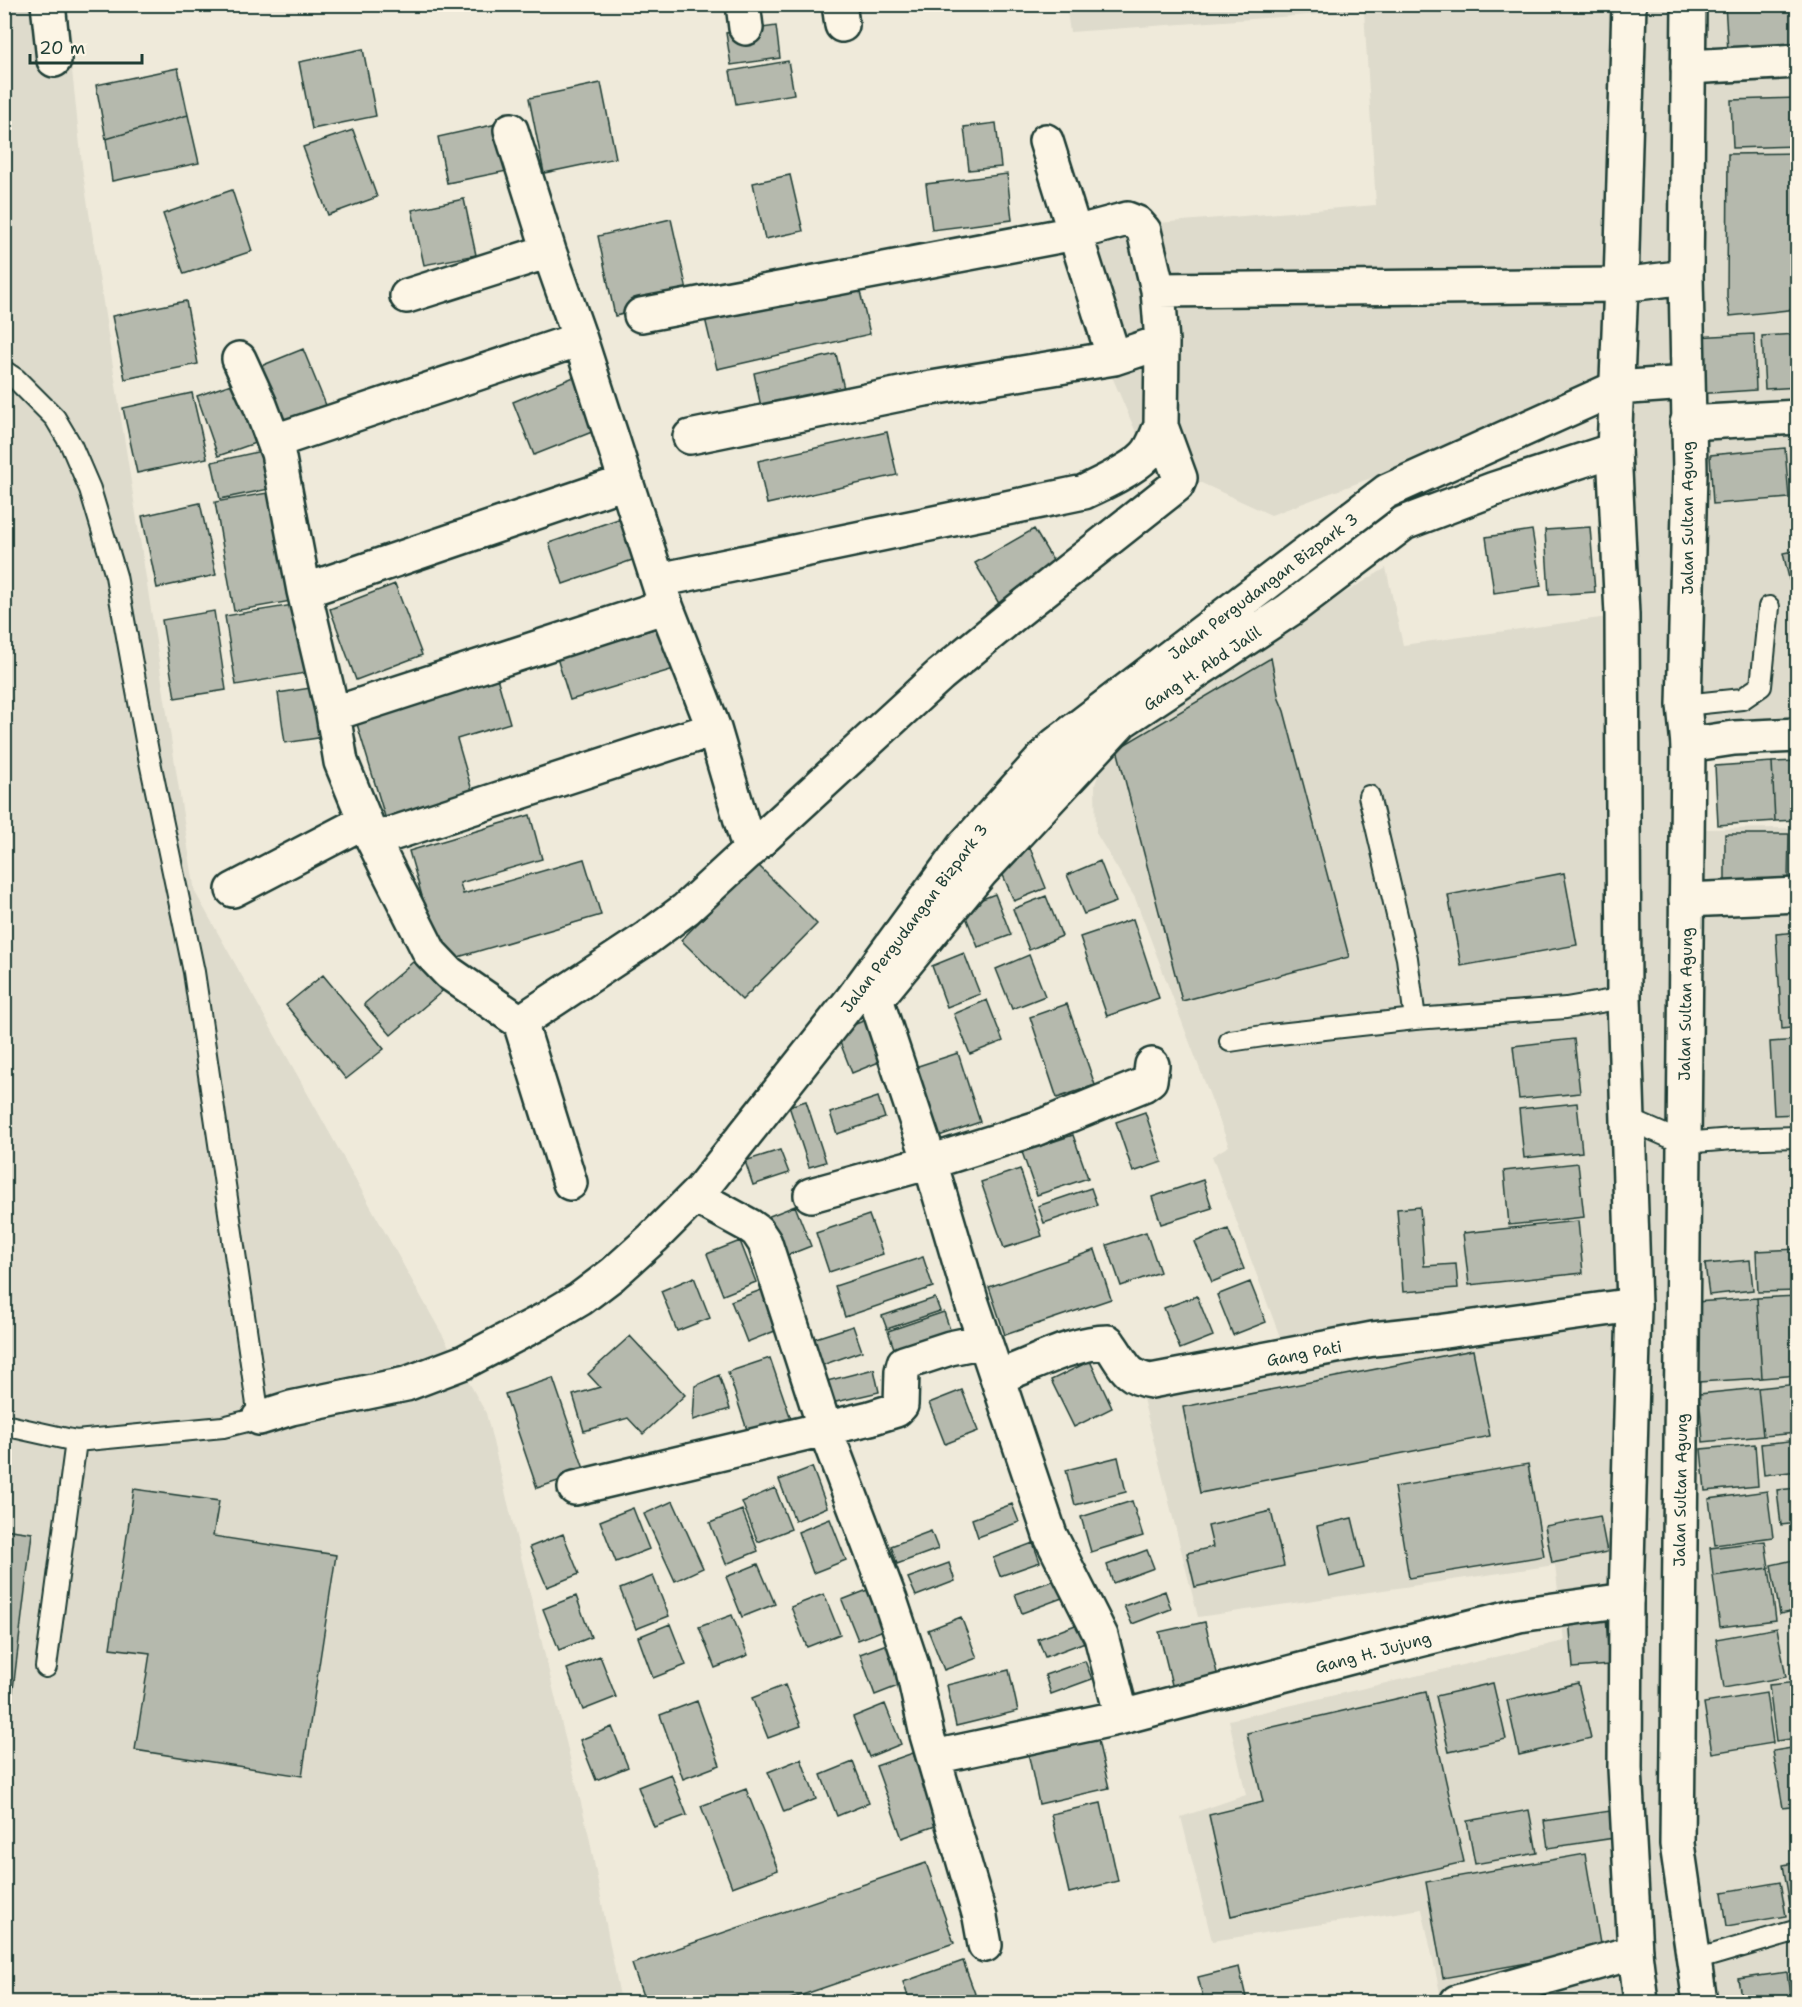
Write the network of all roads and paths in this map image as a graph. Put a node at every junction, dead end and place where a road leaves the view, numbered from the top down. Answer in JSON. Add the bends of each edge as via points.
{"nodes":[{"id":1,"x":48,"y":4,"type":"edge"},
{"id":2,"x":1629,"y":4,"type":"edge"},
{"id":3,"x":1689,"y":4,"type":"edge"},
{"id":4,"x":54,"y":60,"type":"dead end"},
{"id":5,"x":1797,"y":61,"type":"edge"},
{"id":6,"x":1689,"y":67,"type":"junction"},
{"id":7,"x":511,"y":130,"type":"dead end"},
{"id":8,"x":1046,"y":141,"type":"dead end"},
{"id":9,"x":1075,"y":233,"type":"junction"},
{"id":10,"x":549,"y":251,"type":"junction"},
{"id":11,"x":1686,"y":278,"type":"junction"},
{"id":12,"x":1621,"y":285,"type":"junction"},
{"id":13,"x":1158,"y":290,"type":"junction"},
{"id":14,"x":408,"y":296,"type":"dead end"},
{"id":15,"x":642,"y":315,"type":"dead end"},
{"id":16,"x":580,"y":339,"type":"junction"},
{"id":17,"x":1162,"y":342,"type":"junction"},
{"id":18,"x":238,"y":358,"type":"dead end"},
{"id":19,"x":1114,"y":358,"type":"junction"},
{"id":20,"x":4,"y":371,"type":"edge"},
{"id":21,"x":1687,"y":383,"type":"junction"},
{"id":22,"x":1616,"y":388,"type":"junction"},
{"id":23,"x":1797,"y":417,"type":"edge"},
{"id":24,"x":1688,"y":423,"type":"junction"},
{"id":25,"x":1161,"y":426,"type":"junction"},
{"id":26,"x":690,"y":437,"type":"dead end"},
{"id":27,"x":275,"y":441,"type":"junction"},
{"id":28,"x":1614,"y":450,"type":"junction"},
{"id":29,"x":625,"y":482,"type":"junction"},
{"id":30,"x":304,"y":591,"type":"junction"},
{"id":31,"x":663,"y":593,"type":"junction"},
{"id":32,"x":1769,"y":607,"type":"dead end"},
{"id":33,"x":1684,"y":705,"type":"junction"},
{"id":34,"x":333,"y":714,"type":"junction"},
{"id":35,"x":714,"y":729,"type":"junction"},
{"id":36,"x":1797,"y":735,"type":"edge"},
{"id":37,"x":1688,"y":745,"type":"junction"},
{"id":38,"x":1369,"y":796,"type":"dead end"},
{"id":39,"x":369,"y":830,"type":"junction"},
{"id":40,"x":750,"y":851,"type":"junction"},
{"id":41,"x":233,"y":890,"type":"dead end"},
{"id":42,"x":1797,"y":895,"type":"edge"},
{"id":43,"x":1686,"y":900,"type":"junction"},
{"id":44,"x":1624,"y":998,"type":"junction"},
{"id":45,"x":1415,"y":1019,"type":"junction"},
{"id":46,"x":520,"y":1022,"type":"junction"},
{"id":47,"x":1230,"y":1041,"type":"dead end"},
{"id":48,"x":1152,"y":1065,"type":"dead end"},
{"id":49,"x":1628,"y":1119,"type":"junction"},
{"id":50,"x":1797,"y":1137,"type":"edge"},
{"id":51,"x":1683,"y":1143,"type":"junction"},
{"id":52,"x":930,"y":1162,"type":"junction"},
{"id":53,"x":570,"y":1183,"type":"dead end"},
{"id":54,"x":811,"y":1195,"type":"dead end"},
{"id":55,"x":695,"y":1196,"type":"junction"},
{"id":56,"x":1634,"y":1305,"type":"junction"},
{"id":57,"x":984,"y":1341,"type":"junction"},
{"id":58,"x":997,"y":1377,"type":"junction"},
{"id":59,"x":259,"y":1418,"type":"junction"},
{"id":60,"x":4,"y":1425,"type":"edge"},
{"id":61,"x":825,"y":1429,"type":"junction"},
{"id":62,"x":76,"y":1441,"type":"junction"},
{"id":63,"x":575,"y":1488,"type":"dead end"},
{"id":64,"x":1626,"y":1600,"type":"junction"},
{"id":65,"x":46,"y":1667,"type":"dead end"},
{"id":66,"x":1122,"y":1717,"type":"junction"},
{"id":67,"x":934,"y":1757,"type":"junction"},
{"id":68,"x":1797,"y":1930,"type":"edge"},
{"id":69,"x":985,"y":1945,"type":"dead end"},
{"id":70,"x":1635,"y":1952,"type":"junction"},
{"id":71,"x":1695,"y":1960,"type":"junction"},
{"id":72,"x":1457,"y":2002,"type":"edge"},
{"id":73,"x":1641,"y":2002,"type":"edge"},
{"id":74,"x":1700,"y":2002,"type":"edge"}],
"edges":[{"from":1,"to":4,"type":"main road"},
{"from":2,"to":12,"type":"main road"},
{"from":3,"to":6,"type":"main road","name":"Jalan Sultan Agung"},
{"from":5,"to":6,"type":"main road"},
{"from":6,"to":11,"type":"main road","name":"Jalan Sultan Agung"},
{"from":7,"to":10,"type":"main road"},
{"from":8,"to":9,"type":"main road"},
{"from":9,"to":13,"type":"main road","via":[[1127,219],[1137,223],[1144,231]]},
{"from":9,"to":15,"type":"main road"},
{"from":9,"to":19,"type":"main road"},
{"from":10,"to":14,"type":"main road"},
{"from":10,"to":16,"type":"main road"},
{"from":11,"to":12,"type":"main road"},
{"from":11,"to":21,"type":"main road","name":"Jalan Sultan Agung"},
{"from":12,"to":13,"type":"main road"},
{"from":12,"to":22,"type":"main road"},
{"from":13,"to":17,"type":"main road"},
{"from":16,"to":27,"type":"main road"},
{"from":16,"to":29,"type":"main road"},
{"from":17,"to":19,"type":"main road"},
{"from":17,"to":25,"type":"main road"},
{"from":18,"to":27,"type":"main road"},
{"from":19,"to":26,"type":"main road","via":[[925,389]]},
{"from":20,"to":59,"type":"lane","via":[[55,418],[71,445],[90,489],[116,576],[194,972]]},
{"from":21,"to":22,"type":"main road"},
{"from":21,"to":24,"type":"main road","name":"Jalan Sultan Agung"},
{"from":22,"to":28,"type":"main road"},
{"from":22,"to":55,"type":"main road","name":"Jalan Pergudangan Bizpark 3","via":[[1387,491],[1055,745],[964,846],[853,998]]},
{"from":23,"to":24,"type":"main road"},
{"from":24,"to":33,"type":"main road","name":"Jalan Sultan Agung"},
{"from":25,"to":31,"type":"main road","via":[[1144,458],[1084,492]]},
{"from":25,"to":40,"type":"main road","via":[[1180,478],[1177,485],[940,675]]},
{"from":27,"to":30,"type":"main road"},
{"from":28,"to":44,"type":"main road","via":[[1623,615]]},
{"from":28,"to":52,"type":"main road","name":"Gang H. Abd Jalil","via":[[1404,523],[1289,610],[1122,721],[981,872],[878,997]]},
{"from":29,"to":30,"type":"main road"},
{"from":29,"to":31,"type":"main road"},
{"from":30,"to":34,"type":"main road"},
{"from":31,"to":34,"type":"main road"},
{"from":31,"to":35,"type":"main road"},
{"from":32,"to":33,"type":"lane","via":[[1761,686],[1742,699]]},
{"from":33,"to":37,"type":"main road","name":"Jalan Sultan Agung"},
{"from":34,"to":39,"type":"main road","via":[[341,762]]},
{"from":35,"to":39,"type":"main road"},
{"from":35,"to":40,"type":"main road"},
{"from":36,"to":37,"type":"main road"},
{"from":37,"to":43,"type":"main road","name":"Jalan Sultan Agung"},
{"from":38,"to":45,"type":"lane","via":[[1407,958]]},
{"from":39,"to":41,"type":"main road"},
{"from":39,"to":46,"type":"main road","via":[[430,953],[442,967]]},
{"from":40,"to":46,"type":"main road","via":[[686,909],[647,938]]},
{"from":42,"to":43,"type":"main road"},
{"from":43,"to":51,"type":"main road","name":"Jalan Sultan Agung"},
{"from":44,"to":45,"type":"lane","via":[[1566,1008]]},
{"from":44,"to":49,"type":"main road"},
{"from":45,"to":47,"type":"lane"},
{"from":46,"to":53,"type":"main road"},
{"from":48,"to":52,"type":"main road","via":[[1150,1080],[1143,1085],[1035,1129]]},
{"from":49,"to":51,"type":"lane"},
{"from":49,"to":56,"type":"main road"},
{"from":50,"to":51,"type":"lane"},
{"from":51,"to":71,"type":"main road","name":"Jalan Sultan Agung","via":[[1677,1844]]},
{"from":52,"to":54,"type":"main road"},
{"from":52,"to":57,"type":"main road"},
{"from":55,"to":59,"type":"main road","name":"Jalan Pergudangan Bizpark 3","via":[[614,1274],[580,1299],[464,1362],[406,1384]]},
{"from":55,"to":61,"type":"main road","via":[[750,1226],[761,1237]]},
{"from":56,"to":58,"type":"main road","name":"Gang Pati","via":[[1373,1339],[1151,1381],[1130,1374],[1108,1342],[1091,1343]]},
{"from":56,"to":64,"type":"main road"},
{"from":57,"to":58,"type":"main road"},
{"from":57,"to":61,"type":"main road","via":[[904,1363],[899,1408]]},
{"from":58,"to":66,"type":"main road","via":[[1050,1535],[1101,1636]]},
{"from":59,"to":62,"type":"lane","via":[[223,1427]]},
{"from":60,"to":62,"type":"lane"},
{"from":61,"to":63,"type":"main road"},
{"from":61,"to":67,"type":"main road","via":[[912,1666]]},
{"from":62,"to":65,"type":"lane"},
{"from":64,"to":66,"type":"main road","name":"Gang H. Jujung","via":[[1498,1620]]},
{"from":64,"to":70,"type":"main road","via":[[1625,1768]]},
{"from":66,"to":67,"type":"main road","name":"Gang H. Jujung"},
{"from":67,"to":69,"type":"main road"},
{"from":68,"to":71,"type":"lane"},
{"from":70,"to":72,"type":"main road"},
{"from":70,"to":73,"type":"main road"},
{"from":71,"to":74,"type":"main road","name":"Jalan Sultan Agung"}]}
